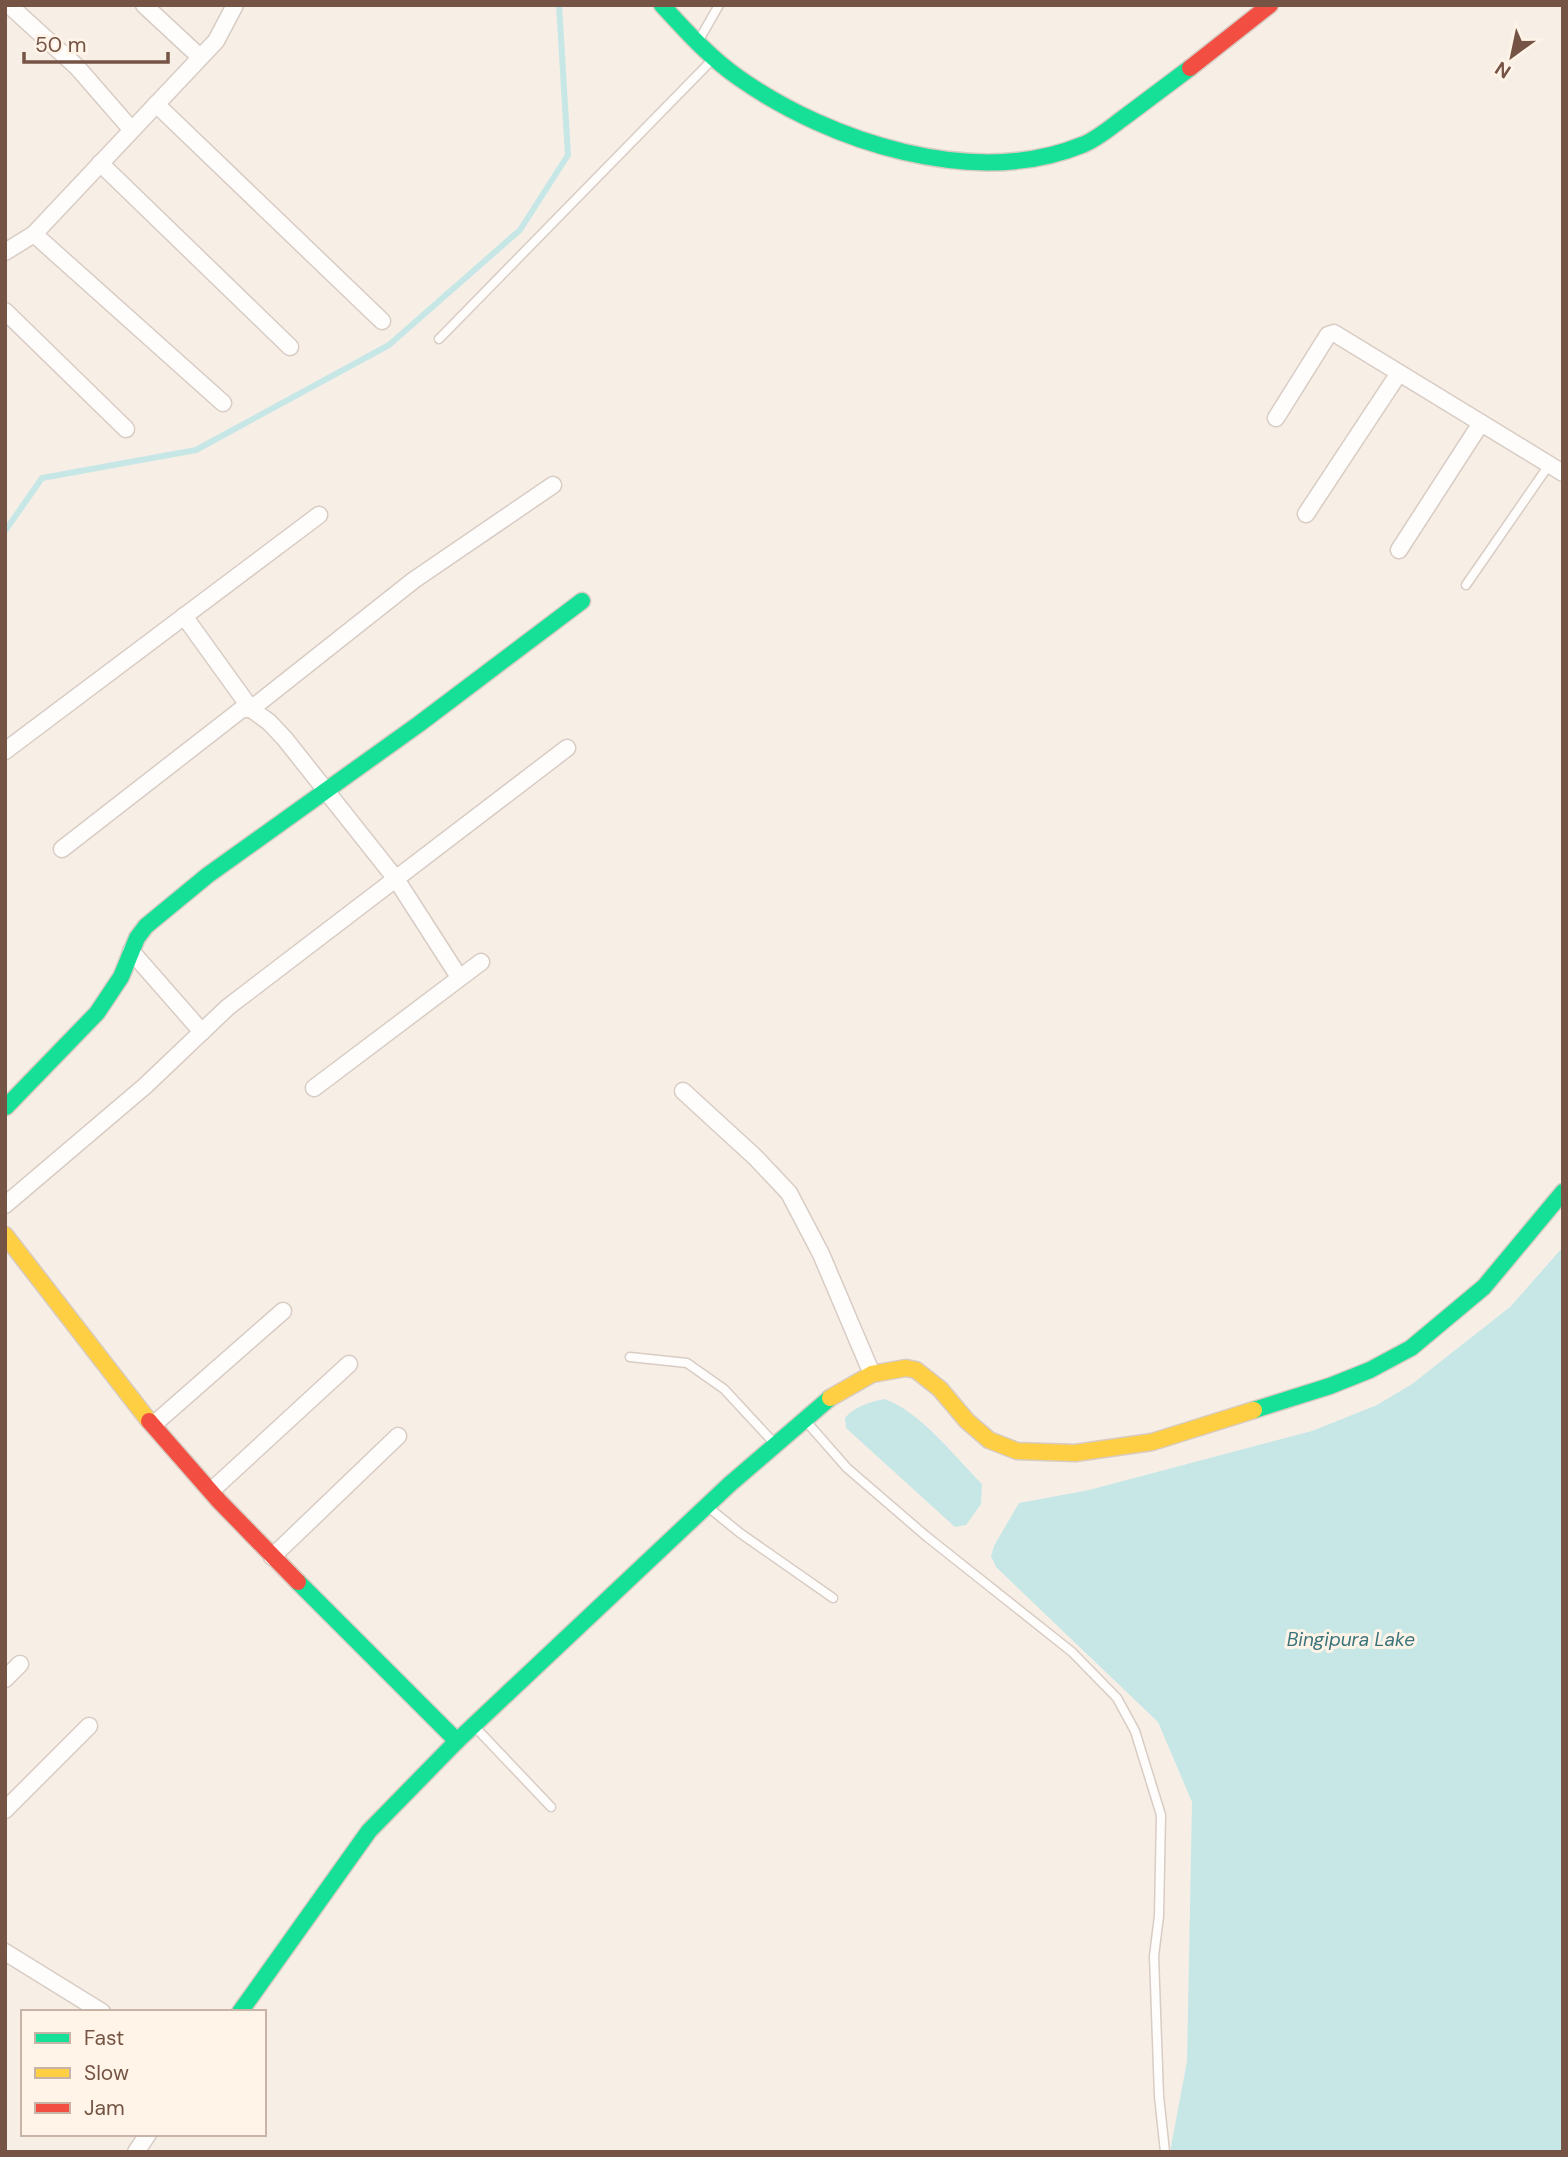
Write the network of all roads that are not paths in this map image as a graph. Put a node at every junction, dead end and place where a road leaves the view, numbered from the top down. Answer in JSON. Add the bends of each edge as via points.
{"nodes":[{"id":1,"x":9,"y":5,"type":"edge"},
{"id":2,"x":144,"y":5,"type":"edge"},
{"id":3,"x":235,"y":5,"type":"edge"},
{"id":4,"x":662,"y":5,"type":"edge"},
{"id":5,"x":719,"y":5,"type":"edge"},
{"id":6,"x":1270,"y":5,"type":"edge"},
{"id":7,"x":698,"y":43,"type":"junction"},
{"id":8,"x":200,"y":57,"type":"junction"},
{"id":9,"x":714,"y":58,"type":"junction"},
{"id":10,"x":156,"y":104,"type":"junction"},
{"id":11,"x":131,"y":129,"type":"junction"},
{"id":12,"x":100,"y":163,"type":"junction"},
{"id":13,"x":34,"y":234,"type":"junction"},
{"id":14,"x":5,"y":253,"type":"edge"},
{"id":15,"x":5,"y":311,"type":"edge"},
{"id":16,"x":382,"y":321,"type":"dead end"},
{"id":17,"x":439,"y":339,"type":"dead end"},
{"id":18,"x":290,"y":347,"type":"dead end"},
{"id":19,"x":1399,"y":373,"type":"junction"},
{"id":20,"x":223,"y":403,"type":"dead end"},
{"id":21,"x":1276,"y":418,"type":"dead end"},
{"id":22,"x":1481,"y":423,"type":"junction"},
{"id":23,"x":127,"y":429,"type":"dead end"},
{"id":24,"x":1556,"y":469,"type":"edge"},
{"id":25,"x":553,"y":485,"type":"dead end"},
{"id":26,"x":1307,"y":514,"type":"dead end"},
{"id":27,"x":319,"y":515,"type":"dead end"},
{"id":28,"x":1399,"y":550,"type":"dead end"},
{"id":29,"x":1466,"y":585,"type":"dead end"},
{"id":30,"x":582,"y":601,"type":"dead end"},
{"id":31,"x":184,"y":616,"type":"junction"},
{"id":32,"x":251,"y":709,"type":"junction"},
{"id":33,"x":567,"y":748,"type":"dead end"},
{"id":34,"x":5,"y":751,"type":"edge"},
{"id":35,"x":326,"y":790,"type":"junction"},
{"id":36,"x":62,"y":849,"type":"dead end"},
{"id":37,"x":396,"y":879,"type":"junction"},
{"id":38,"x":131,"y":951,"type":"junction"},
{"id":39,"x":481,"y":962,"type":"dead end"},
{"id":40,"x":459,"y":977,"type":"junction"},
{"id":41,"x":202,"y":1032,"type":"junction"},
{"id":42,"x":314,"y":1088,"type":"dead end"},
{"id":43,"x":683,"y":1091,"type":"dead end"},
{"id":44,"x":6,"y":1107,"type":"edge"},
{"id":45,"x":1563,"y":1192,"type":"edge"},
{"id":46,"x":5,"y":1205,"type":"edge"},
{"id":47,"x":5,"y":1235,"type":"edge"},
{"id":48,"x":283,"y":1311,"type":"dead end"},
{"id":49,"x":630,"y":1357,"type":"dead end"},
{"id":50,"x":349,"y":1364,"type":"dead end"},
{"id":51,"x":873,"y":1374,"type":"junction"},
{"id":52,"x":804,"y":1419,"type":"junction"},
{"id":53,"x":153,"y":1425,"type":"junction"},
{"id":54,"x":398,"y":1436,"type":"dead end"},
{"id":55,"x":775,"y":1444,"type":"junction"},
{"id":56,"x":211,"y":1491,"type":"junction"},
{"id":57,"x":707,"y":1506,"type":"junction"},
{"id":58,"x":272,"y":1557,"type":"junction"},
{"id":59,"x":833,"y":1598,"type":"dead end"},
{"id":60,"x":20,"y":1664,"type":"dead end"},
{"id":61,"x":5,"y":1679,"type":"edge"},
{"id":62,"x":473,"y":1724,"type":"junction"},
{"id":63,"x":89,"y":1726,"type":"dead end"},
{"id":64,"x":457,"y":1741,"type":"junction"},
{"id":65,"x":551,"y":1807,"type":"dead end"},
{"id":66,"x":5,"y":1810,"type":"edge"},
{"id":67,"x":5,"y":1952,"type":"edge"},
{"id":68,"x":99,"y":2010,"type":"edge"},
{"id":69,"x":241,"y":2010,"type":"edge"},
{"id":70,"x":147,"y":2136,"type":"edge"},
{"id":71,"x":136,"y":2152,"type":"edge"},
{"id":72,"x":1165,"y":2152,"type":"edge"}],
"edges":[{"from":1,"to":11,"type":"street","via":[[77,67]]},
{"from":2,"to":8,"type":"street"},
{"from":3,"to":8,"type":"street","via":[[216,41]]},
{"from":4,"to":7,"type":"street"},
{"from":5,"to":7,"type":"lane"},
{"from":6,"to":9,"type":"street","via":[[1096,137],[1058,153],[1015,162],[967,162],[901,152],[781,104]]},
{"from":7,"to":9,"type":"street"},
{"from":8,"to":10,"type":"street"},
{"from":9,"to":17,"type":"lane"},
{"from":10,"to":11,"type":"street"},
{"from":10,"to":16,"type":"street"},
{"from":11,"to":12,"type":"street"},
{"from":12,"to":13,"type":"street"},
{"from":12,"to":18,"type":"street"},
{"from":13,"to":14,"type":"street"},
{"from":13,"to":20,"type":"street"},
{"from":15,"to":23,"type":"street"},
{"from":19,"to":21,"type":"street","via":[[1338,334],[1328,335]]},
{"from":19,"to":22,"type":"street"},
{"from":19,"to":26,"type":"street"},
{"from":22,"to":24,"type":"street"},
{"from":22,"to":28,"type":"street"},
{"from":24,"to":29,"type":"lane"},
{"from":25,"to":32,"type":"street","via":[[414,580]]},
{"from":27,"to":31,"type":"street"},
{"from":30,"to":35,"type":"street"},
{"from":31,"to":32,"type":"street"},
{"from":31,"to":34,"type":"street"},
{"from":32,"to":35,"type":"street","via":[[285,739]]},
{"from":32,"to":36,"type":"street","via":[[242,709]]},
{"from":33,"to":37,"type":"street"},
{"from":35,"to":37,"type":"street"},
{"from":35,"to":38,"type":"street","via":[[208,875],[156,918]]},
{"from":37,"to":40,"type":"street"},
{"from":37,"to":41,"type":"street","via":[[258,983]]},
{"from":38,"to":41,"type":"street"},
{"from":38,"to":44,"type":"street","via":[[121,977],[97,1013]]},
{"from":39,"to":40,"type":"street"},
{"from":40,"to":42,"type":"street"},
{"from":41,"to":46,"type":"street"},
{"from":43,"to":51,"type":"street","via":[[789,1193]]},
{"from":45,"to":51,"type":"street","via":[[1484,1287],[1411,1348],[1330,1386],[1152,1442],[1075,1453],[1017,1451],[978,1432],[916,1370]]},
{"from":47,"to":53,"type":"street"},
{"from":48,"to":53,"type":"street"},
{"from":49,"to":55,"type":"lane","via":[[687,1363],[724,1389]]},
{"from":50,"to":56,"type":"street"},
{"from":51,"to":52,"type":"street","via":[[835,1394]]},
{"from":52,"to":55,"type":"street"},
{"from":52,"to":72,"type":"lane","via":[[846,1468],[1072,1652],[1117,1698],[1135,1731],[1161,1815],[1154,1956]]},
{"from":53,"to":56,"type":"street"},
{"from":54,"to":58,"type":"street"},
{"from":55,"to":57,"type":"street"},
{"from":56,"to":58,"type":"street"},
{"from":57,"to":59,"type":"lane"},
{"from":57,"to":62,"type":"street"},
{"from":58,"to":64,"type":"street"},
{"from":60,"to":61,"type":"street"},
{"from":62,"to":64,"type":"street"},
{"from":62,"to":65,"type":"lane"},
{"from":63,"to":66,"type":"street"},
{"from":64,"to":69,"type":"street","via":[[369,1831]]},
{"from":67,"to":68,"type":"street"},
{"from":70,"to":71,"type":"street"}]}
